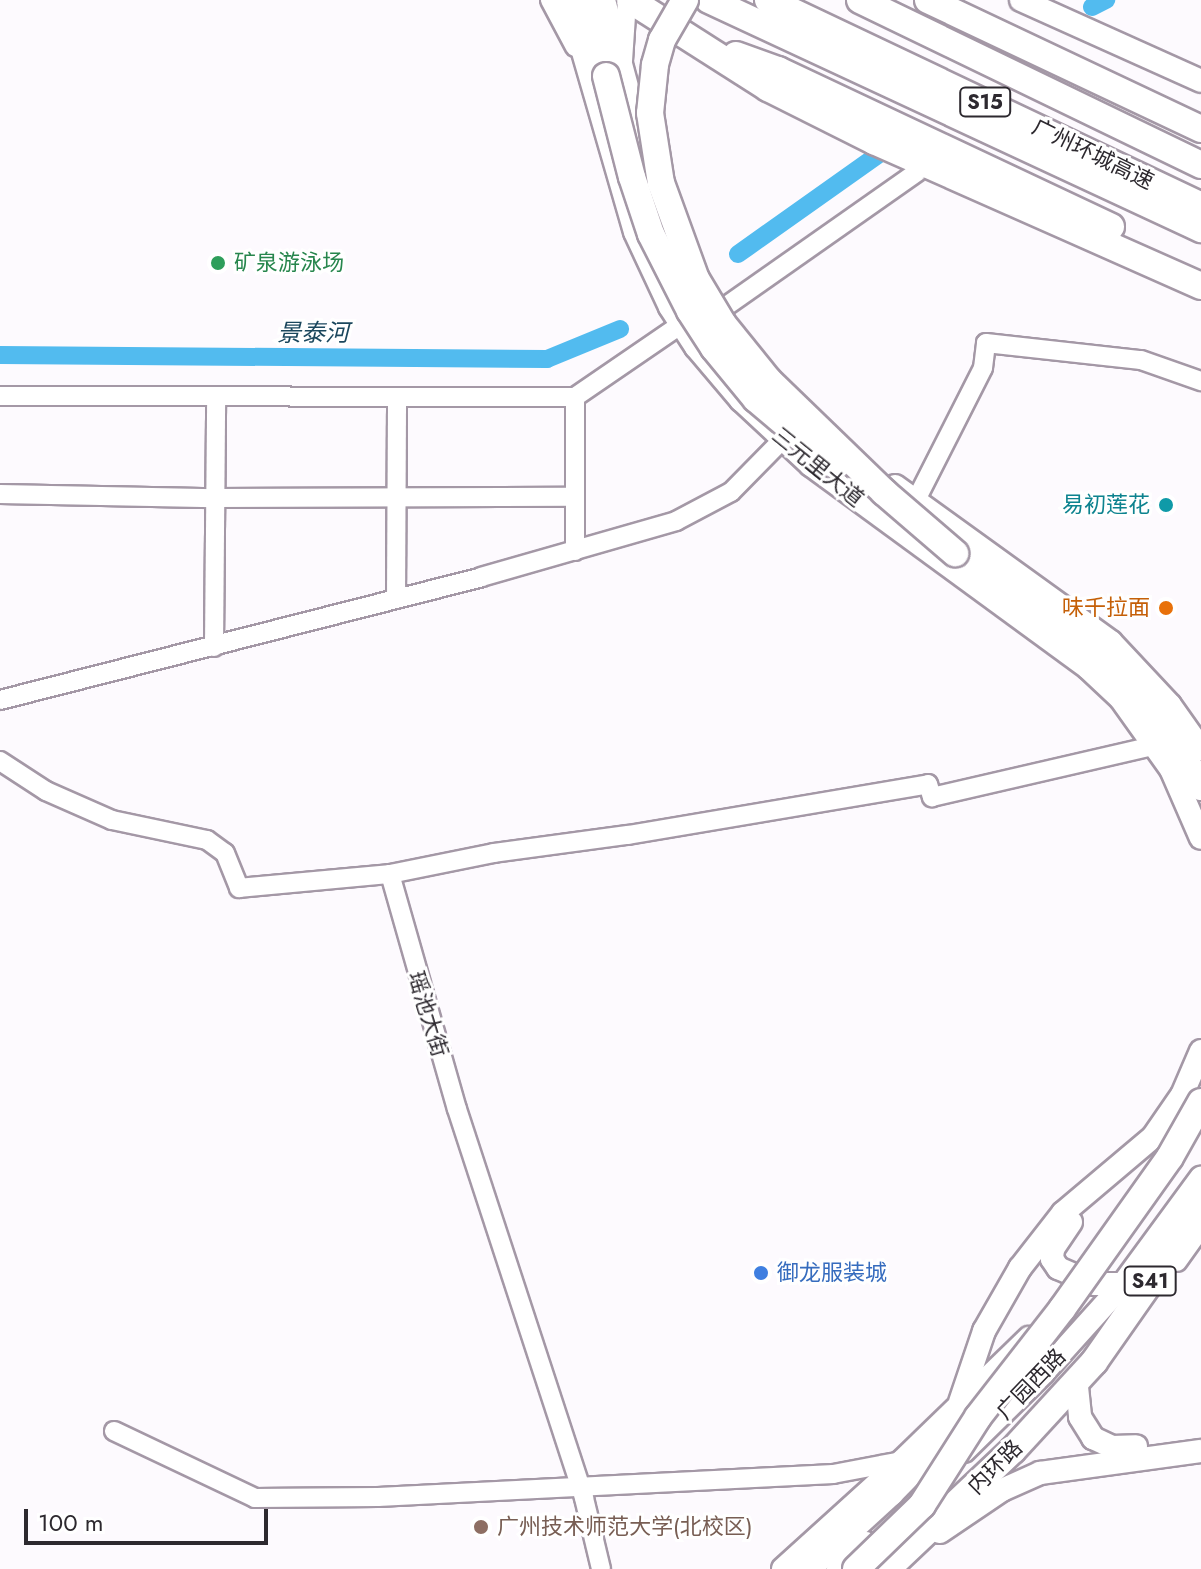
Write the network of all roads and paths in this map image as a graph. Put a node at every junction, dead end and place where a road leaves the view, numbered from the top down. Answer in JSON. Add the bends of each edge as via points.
{"nodes":[{"id":1,"x":550,"y":0,"type":"edge"},
{"id":2,"x":568,"y":0,"type":"edge"},
{"id":3,"x":585,"y":0,"type":"edge"},
{"id":4,"x":604,"y":0,"type":"edge"},
{"id":5,"x":628,"y":0,"type":"edge"},
{"id":6,"x":685,"y":0,"type":"edge"},
{"id":7,"x":709,"y":0,"type":"edge"},
{"id":8,"x":768,"y":0,"type":"edge"},
{"id":9,"x":860,"y":0,"type":"edge"},
{"id":10,"x":928,"y":0,"type":"edge"},
{"id":11,"x":952,"y":0,"type":"edge"},
{"id":12,"x":1021,"y":0,"type":"edge"},
{"id":13,"x":688,"y":37,"type":"junction"},
{"id":14,"x":585,"y":66,"type":"junction"},
{"id":15,"x":622,"y":71,"type":"junction"},
{"id":16,"x":1201,"y":81,"type":"edge"},
{"id":17,"x":1201,"y":111,"type":"edge"},
{"id":18,"x":1201,"y":129,"type":"edge"},
{"id":19,"x":1201,"y":165,"type":"edge"},
{"id":20,"x":917,"y":172,"type":"dead end"},
{"id":21,"x":1201,"y":206,"type":"edge"},
{"id":22,"x":1201,"y":229,"type":"edge"},
{"id":23,"x":1201,"y":270,"type":"edge"},
{"id":24,"x":1201,"y":286,"type":"edge"},
{"id":25,"x":715,"y":314,"type":"junction"},
{"id":26,"x":680,"y":325,"type":"junction"},
{"id":27,"x":1201,"y":381,"type":"edge"},
{"id":28,"x":0,"y":396,"type":"edge"},
{"id":29,"x":216,"y":396,"type":"junction"},
{"id":30,"x":397,"y":397,"type":"junction"},
{"id":31,"x":575,"y":397,"type":"junction"},
{"id":32,"x":813,"y":421,"type":"junction"},
{"id":33,"x":781,"y":440,"type":"junction"},
{"id":34,"x":0,"y":494,"type":"edge"},
{"id":35,"x":575,"y":497,"type":"junction"},
{"id":36,"x":215,"y":498,"type":"junction"},
{"id":37,"x":397,"y":498,"type":"junction"},
{"id":38,"x":915,"y":502,"type":"junction"},
{"id":39,"x":575,"y":551,"type":"junction"},
{"id":40,"x":955,"y":553,"type":"junction"},
{"id":41,"x":396,"y":599,"type":"junction"},
{"id":42,"x":214,"y":647,"type":"junction"},
{"id":43,"x":0,"y":700,"type":"edge"},
{"id":44,"x":1198,"y":742,"type":"edge"},
{"id":45,"x":1158,"y":745,"type":"junction"},
{"id":46,"x":0,"y":761,"type":"edge"},
{"id":47,"x":1201,"y":787,"type":"edge"},
{"id":48,"x":1201,"y":838,"type":"edge"},
{"id":49,"x":390,"y":874,"type":"junction"},
{"id":50,"x":1201,"y":1051,"type":"edge"},
{"id":51,"x":1201,"y":1079,"type":"edge"},
{"id":52,"x":1201,"y":1102,"type":"edge"},
{"id":53,"x":1201,"y":1178,"type":"edge"},
{"id":54,"x":1201,"y":1198,"type":"edge"},
{"id":55,"x":1201,"y":1225,"type":"edge"},
{"id":56,"x":1123,"y":1284,"type":"junction"},
{"id":57,"x":1038,"y":1338,"type":"junction"},
{"id":58,"x":1073,"y":1388,"type":"junction"},
{"id":59,"x":960,"y":1403,"type":"junction"},
{"id":60,"x":114,"y":1431,"type":"dead end"},
{"id":61,"x":1201,"y":1440,"type":"edge"},
{"id":62,"x":1201,"y":1451,"type":"edge"},
{"id":63,"x":902,"y":1461,"type":"junction"},
{"id":64,"x":579,"y":1488,"type":"junction"},
{"id":65,"x":928,"y":1537,"type":"junction"},
{"id":66,"x":854,"y":1566,"type":"edge"},
{"id":67,"x":601,"y":1569,"type":"edge"},
{"id":68,"x":783,"y":1569,"type":"edge"},
{"id":69,"x":807,"y":1569,"type":"edge"},
{"id":70,"x":887,"y":1569,"type":"edge"},
{"id":71,"x":893,"y":1569,"type":"edge"},
{"id":72,"x":903,"y":1569,"type":"edge"}],
"edges":[{"from":1,"to":14,"type":"street"},
{"from":2,"to":14,"type":"main road","name":"三元里大道"},
{"from":3,"to":40,"type":"highway","bridge":true,"via":[[651,234],[714,348],[756,399],[796,435]]},
{"from":4,"to":15,"type":"main road","name":"三元里大道"},
{"from":5,"to":13,"type":"highway"},
{"from":5,"to":15,"type":"street"},
{"from":6,"to":40,"type":"highway","bridge":true,"via":[[662,40],[650,113],[661,183],[696,279],[723,324],[769,381],[842,454]]},
{"from":7,"to":22,"type":"highway"},
{"from":8,"to":21,"type":"highway","name":"广州环城高速","number":"S15"},
{"from":9,"to":19,"type":"highway","name":"广州环城高速","number":"S15"},
{"from":10,"to":18,"type":"highway"},
{"from":11,"to":17,"type":"highway"},
{"from":12,"to":16,"type":"main road"},
{"from":13,"to":23,"type":"highway","via":[[778,70]]},
{"from":13,"to":24,"type":"highway","via":[[768,88],[874,141]]},
{"from":14,"to":26,"type":"main road","name":"三元里大道","via":[[635,232]]},
{"from":15,"to":25,"type":"main road","name":"三元里大道","via":[[664,213]]},
{"from":20,"to":25,"type":"street"},
{"from":25,"to":32,"type":"main road","name":"三元里大道"},
{"from":26,"to":31,"type":"street"},
{"from":26,"to":33,"type":"main road","name":"三元里大道"},
{"from":27,"to":38,"type":"street","via":[[1141,360],[986,343],[983,368]]},
{"from":28,"to":29,"type":"street"},
{"from":29,"to":30,"type":"street"},
{"from":29,"to":36,"type":"street"},
{"from":30,"to":31,"type":"street"},
{"from":30,"to":37,"type":"street"},
{"from":31,"to":35,"type":"street"},
{"from":32,"to":33,"type":"street"},
{"from":32,"to":38,"type":"main road","name":"三元里大道"},
{"from":33,"to":39,"type":"street","via":[[746,480],[714,504]]},
{"from":33,"to":45,"type":"main road","name":"三元里大道","via":[[886,523],[1088,668]]},
{"from":34,"to":36,"type":"street"},
{"from":35,"to":37,"type":"street"},
{"from":35,"to":39,"type":"street"},
{"from":36,"to":37,"type":"street"},
{"from":36,"to":42,"type":"street"},
{"from":37,"to":41,"type":"street"},
{"from":38,"to":44,"type":"main road","name":"三元里大道","via":[[1111,642]]},
{"from":39,"to":41,"type":"street"},
{"from":40,"to":47,"type":"highway","via":[[1068,630],[1118,672],[1161,719]]},
{"from":41,"to":42,"type":"street"},
{"from":42,"to":43,"type":"street"},
{"from":45,"to":48,"type":"main road","name":"三元里大道"},
{"from":45,"to":49,"type":"street","via":[[932,797],[928,784]]},
{"from":46,"to":49,"type":"street","via":[[46,791],[112,820],[207,840],[225,853],[239,888]]},
{"from":49,"to":64,"type":"street","name":"瑶池大街","via":[[457,1109]]},
{"from":50,"to":59,"type":"main road","via":[[1182,1095],[1153,1137],[1063,1213],[1027,1257],[984,1331]]},
{"from":51,"to":56,"type":"main road","via":[[1181,1122],[1159,1150],[1073,1220],[1053,1249],[1052,1259],[1067,1274],[1095,1284]]},
{"from":52,"to":57,"type":"highway","bridge":true,"via":[[1170,1157]]},
{"from":53,"to":56,"type":"main road","name":"广园西路"},
{"from":54,"to":58,"type":"highway","number":"S41","via":[[1124,1320]]},
{"from":55,"to":58,"type":"main road","name":"广园西路"},
{"from":56,"to":59,"type":"main road","via":[[1042,1329]]},
{"from":56,"to":66,"type":"main road","name":"广园西路"},
{"from":57,"to":66,"type":"highway","bridge":true,"via":[[978,1417],[922,1505]]},
{"from":57,"to":69,"type":"highway","bridge":true,"via":[[890,1493]]},
{"from":58,"to":61,"type":"main road","via":[[1085,1428],[1102,1444]]},
{"from":58,"to":65,"type":"highway","name":"内环路"},
{"from":59,"to":63,"type":"main road"},
{"from":60,"to":64,"type":"street","via":[[255,1498]]},
{"from":62,"to":65,"type":"main road","via":[[1040,1473],[1002,1490]]},
{"from":63,"to":64,"type":"street","via":[[833,1474]]},
{"from":63,"to":68,"type":"main road"},
{"from":64,"to":67,"type":"street","name":"瑶池大街"},
{"from":65,"to":70,"type":"highway"},
{"from":65,"to":71,"type":"highway"},
{"from":65,"to":72,"type":"main road"}]}
